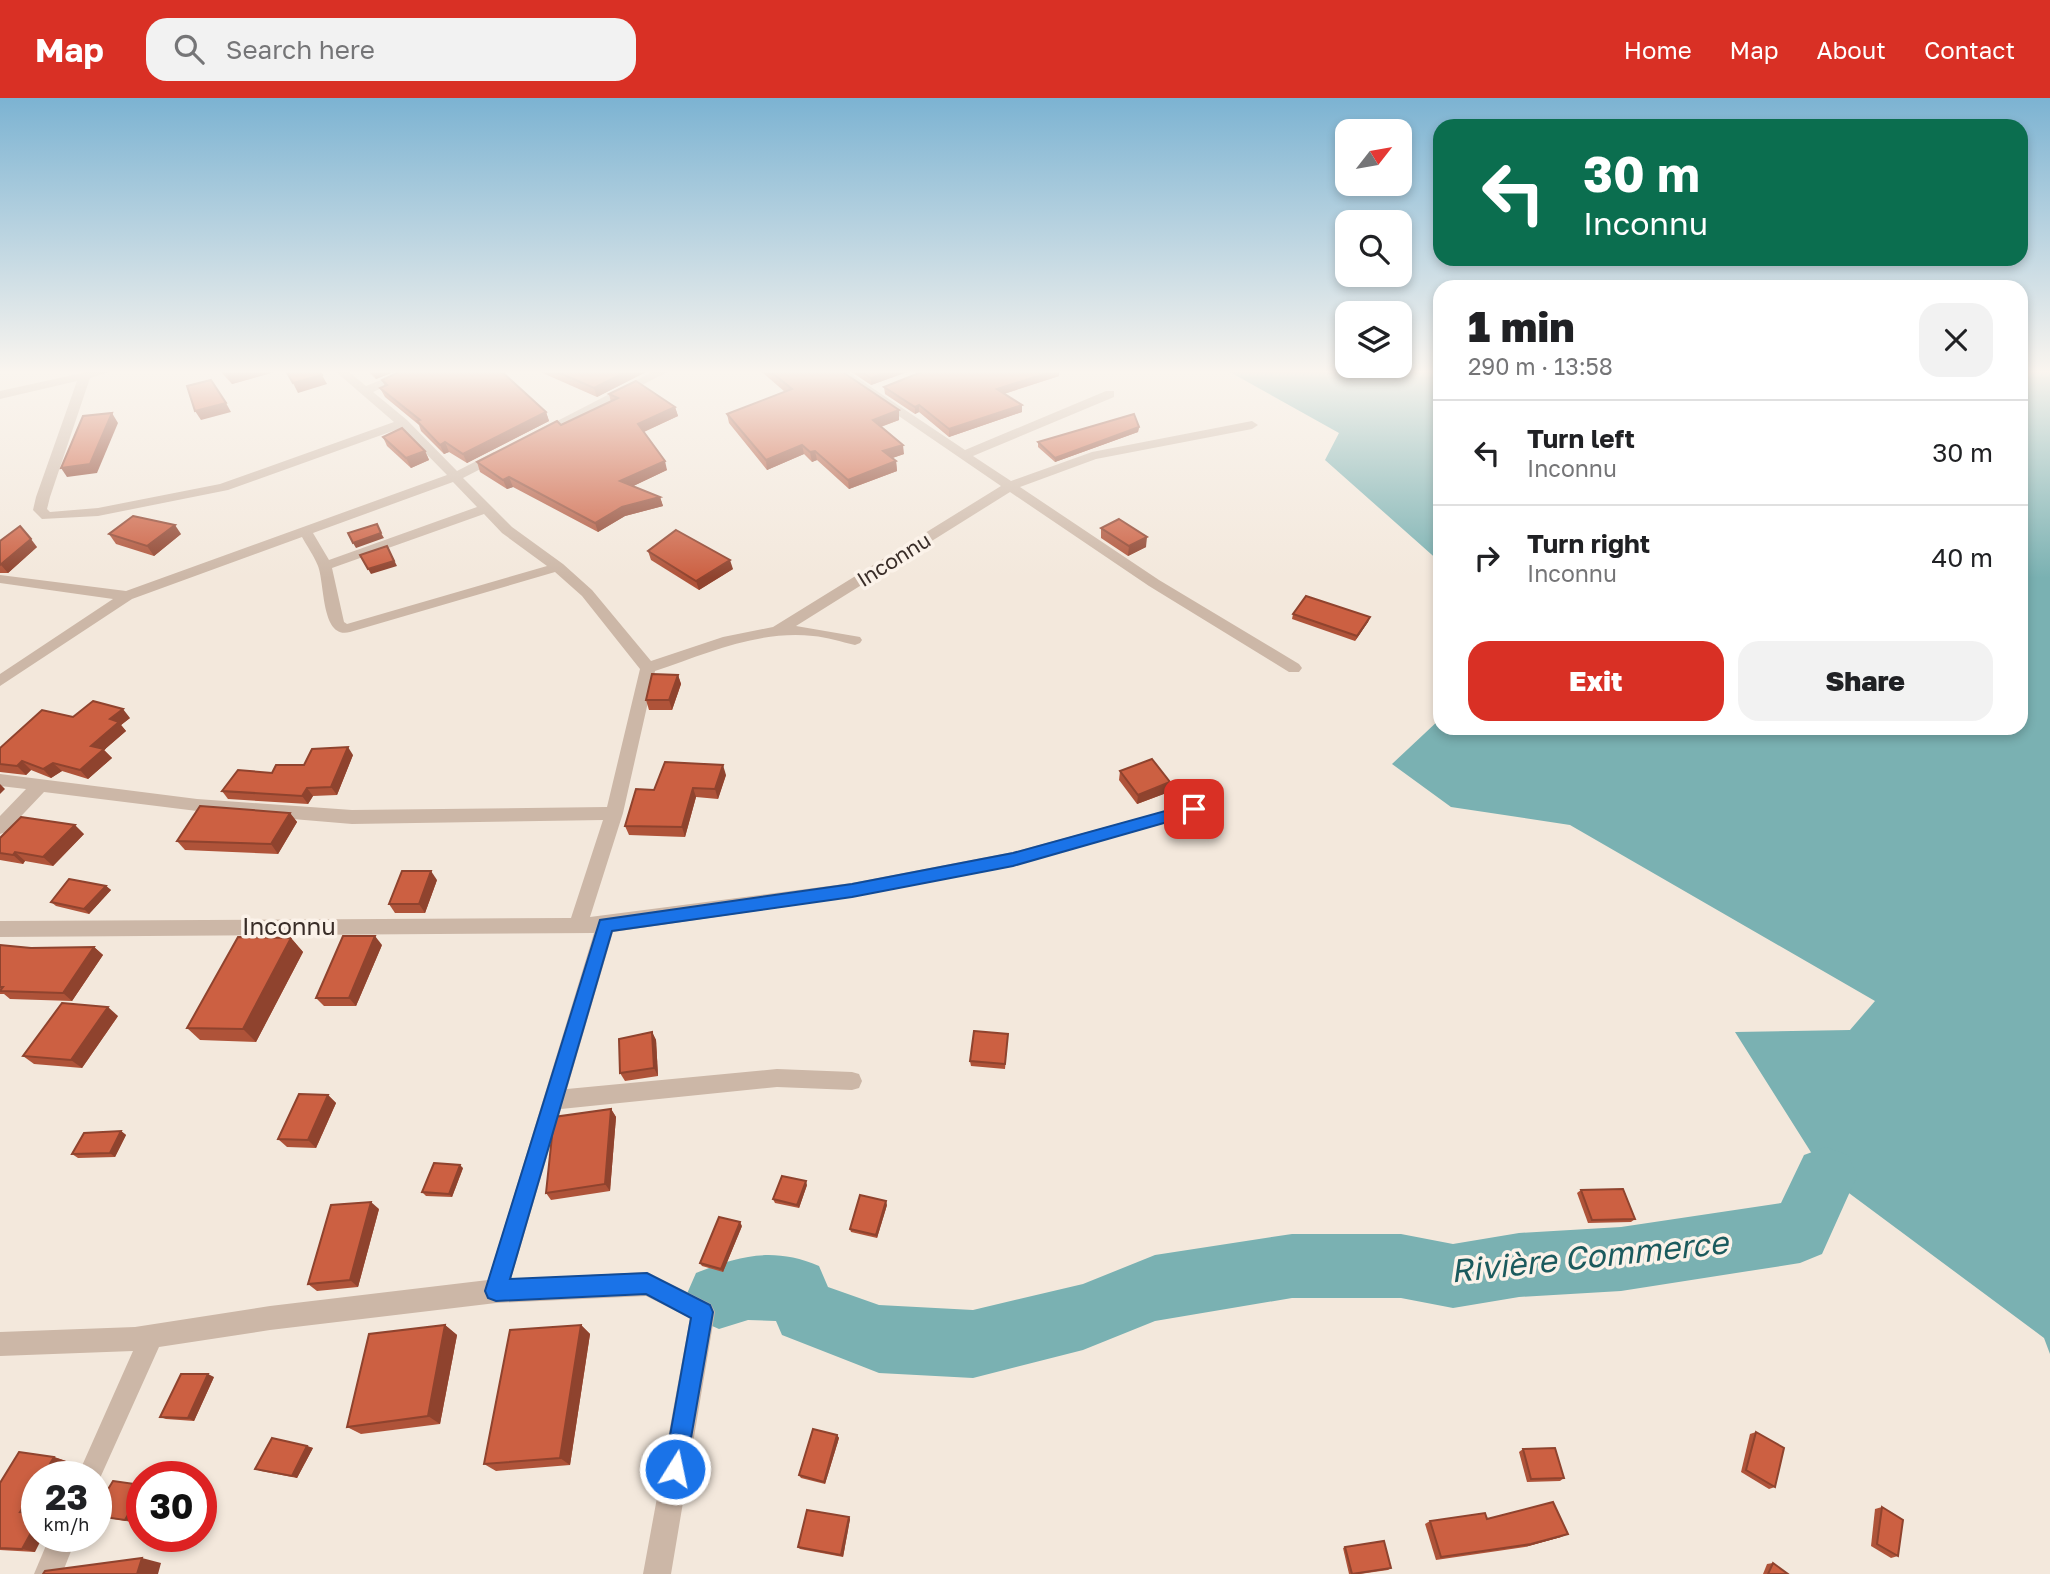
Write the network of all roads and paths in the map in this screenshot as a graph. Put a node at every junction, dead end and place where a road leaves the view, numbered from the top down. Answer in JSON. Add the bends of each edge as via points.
{"nodes":[{"id":1,"x":63,"y":440,"type":"edge"},
{"id":2,"x":357,"y":440,"type":"edge"},
{"id":3,"x":419,"y":440,"type":"edge"},
{"id":4,"x":944,"y":440,"type":"edge"},
{"id":5,"x":1000,"y":440,"type":"edge"},
{"id":6,"x":1167,"y":440,"type":"edge"},
{"id":7,"x":505,"y":451,"type":"edge"},
{"id":8,"x":964,"y":455,"type":"junction"},
{"id":9,"x":457,"y":476,"type":"junction"},
{"id":10,"x":1010,"y":486,"type":"junction"},
{"id":11,"x":486,"y":508,"type":"junction"},
{"id":12,"x":305,"y":531,"type":"junction"},
{"id":13,"x":325,"y":566,"type":"junction"},
{"id":14,"x":558,"y":567,"type":"junction"},
{"id":15,"x":0,"y":579,"type":"edge"},
{"id":16,"x":127,"y":596,"type":"junction"},
{"id":17,"x":777,"y":632,"type":"junction"},
{"id":18,"x":855,"y":640,"type":"dead end"},
{"id":19,"x":648,"y":668,"type":"junction"},
{"id":20,"x":1294,"y":668,"type":"dead end"},
{"id":21,"x":0,"y":681,"type":"edge"},
{"id":22,"x":0,"y":780,"type":"edge"},
{"id":23,"x":40,"y":785,"type":"junction"},
{"id":24,"x":1194,"y":809,"type":"dead end"},
{"id":25,"x":614,"y":813,"type":"junction"},
{"id":26,"x":0,"y":827,"type":"edge"},
{"id":27,"x":606,"y":925,"type":"junction"},
{"id":28,"x":578,"y":926,"type":"junction"},
{"id":29,"x":0,"y":929,"type":"edge"},
{"id":30,"x":852,"y":1081,"type":"dead end"},
{"id":31,"x":552,"y":1100,"type":"junction"},
{"id":32,"x":496,"y":1291,"type":"junction"},
{"id":33,"x":151,"y":1337,"type":"junction"},
{"id":34,"x":0,"y":1344,"type":"edge"},
{"id":35,"x":97,"y":1461,"type":"edge"},
{"id":36,"x":57,"y":1552,"type":"edge"},
{"id":37,"x":48,"y":1574,"type":"edge"},
{"id":38,"x":657,"y":1574,"type":"edge"}],
"edges":[{"from":1,"to":2,"type":"street","via":[[40,510],[47,516],[98,512],[223,486]]},
{"from":3,"to":9,"type":"street"},
{"from":4,"to":8,"type":"street"},
{"from":5,"to":8,"type":"street"},
{"from":6,"to":10,"type":"street","name":"Inconnu","via":[[1092,456]]},
{"from":7,"to":9,"type":"street"},
{"from":8,"to":10,"type":"street"},
{"from":9,"to":11,"type":"street"},
{"from":9,"to":12,"type":"street"},
{"from":10,"to":17,"type":"street","name":"Inconnu"},
{"from":10,"to":20,"type":"street","via":[[1154,583]]},
{"from":11,"to":13,"type":"street"},
{"from":11,"to":14,"type":"street"},
{"from":12,"to":13,"type":"street"},
{"from":12,"to":16,"type":"street"},
{"from":13,"to":14,"type":"street","via":[[337,624],[345,629]]},
{"from":14,"to":19,"type":"street","via":[[587,593]]},
{"from":15,"to":16,"type":"street"},
{"from":16,"to":21,"type":"street"},
{"from":17,"to":18,"type":"street","name":"Inconnu","via":[[811,631]]},
{"from":17,"to":19,"type":"street","name":"Inconnu","via":[[746,636]]},
{"from":19,"to":25,"type":"street"},
{"from":22,"to":23,"type":"street"},
{"from":23,"to":25,"type":"street","via":[[197,805],[352,817]]},
{"from":23,"to":26,"type":"street"},
{"from":24,"to":27,"type":"street","name":"Inconnu","via":[[1013,859],[852,891]]},
{"from":25,"to":28,"type":"street"},
{"from":27,"to":28,"type":"street","name":"Inconnu"},
{"from":27,"to":31,"type":"street"},
{"from":28,"to":29,"type":"street","name":"Inconnu"},
{"from":30,"to":31,"type":"street","via":[[777,1078]]},
{"from":31,"to":32,"type":"street"},
{"from":32,"to":33,"type":"street"},
{"from":32,"to":38,"type":"street","via":[[647,1284],[703,1312]]},
{"from":33,"to":34,"type":"street"},
{"from":33,"to":35,"type":"street"},
{"from":36,"to":37,"type":"street"}]}
